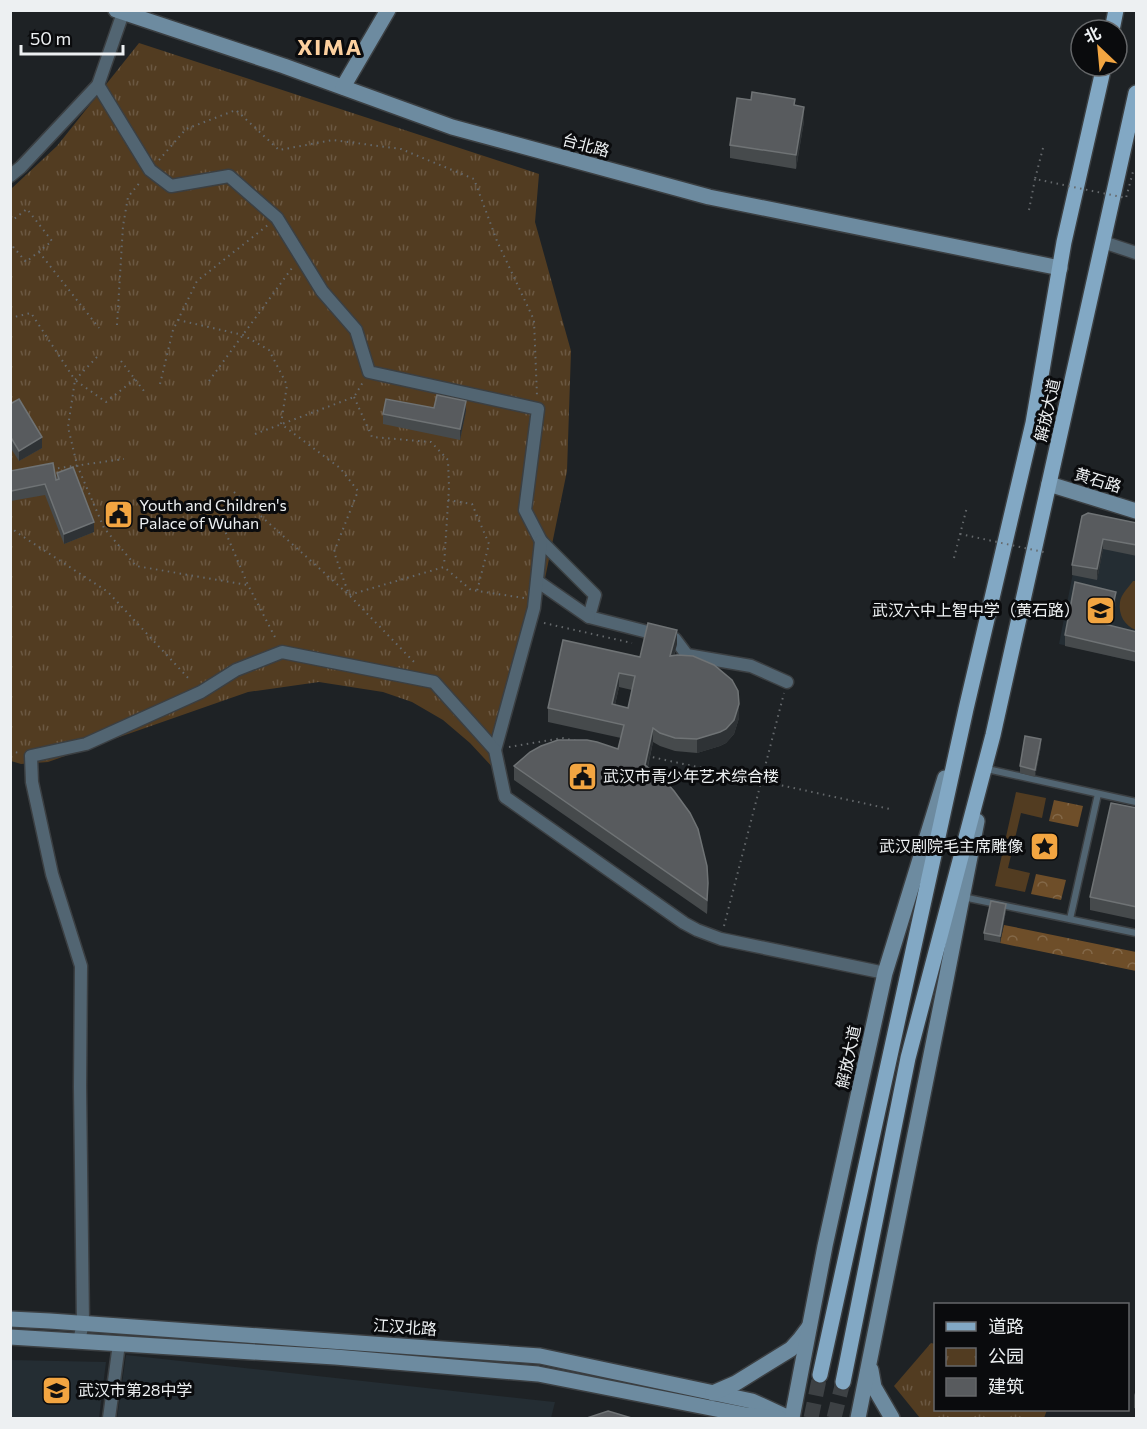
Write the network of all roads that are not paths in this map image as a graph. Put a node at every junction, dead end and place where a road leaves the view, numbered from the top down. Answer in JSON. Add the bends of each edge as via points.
{"nodes":[{"id":1,"x":388,"y":10,"type":"edge"},
{"id":2,"x":120,"y":12,"type":"edge"},
{"id":3,"x":1101,"y":78,"type":"edge"},
{"id":4,"x":98,"y":85,"type":"junction"},
{"id":5,"x":343,"y":87,"type":"junction"},
{"id":6,"x":1137,"y":93,"type":"edge"},
{"id":7,"x":10,"y":176,"type":"edge"},
{"id":8,"x":1103,"y":242,"type":"junction"},
{"id":9,"x":1137,"y":253,"type":"edge"},
{"id":10,"x":1060,"y":268,"type":"junction"},
{"id":11,"x":1049,"y":484,"type":"junction"},
{"id":12,"x":1137,"y":511,"type":"edge"},
{"id":13,"x":541,"y":541,"type":"junction"},
{"id":14,"x":537,"y":582,"type":"junction"},
{"id":15,"x":590,"y":617,"type":"junction"},
{"id":16,"x":786,"y":682,"type":"road end"},
{"id":17,"x":966,"y":709,"type":"junction"},
{"id":18,"x":993,"y":735,"type":"junction"},
{"id":19,"x":495,"y":750,"type":"junction"},
{"id":20,"x":987,"y":769,"type":"junction"},
{"id":21,"x":1098,"y":794,"type":"junction"},
{"id":22,"x":1137,"y":802,"type":"edge"},
{"id":23,"x":962,"y":897,"type":"junction"},
{"id":24,"x":1070,"y":919,"type":"junction"},
{"id":25,"x":1137,"y":933,"type":"edge"},
{"id":26,"x":885,"y":973,"type":"junction"},
{"id":27,"x":10,"y":1319,"type":"edge"},
{"id":28,"x":83,"y":1323,"type":"junction"},
{"id":29,"x":810,"y":1325,"type":"junction"},
{"id":30,"x":10,"y":1337,"type":"edge"},
{"id":31,"x":78,"y":1341,"type":"junction"},
{"id":32,"x":119,"y":1344,"type":"junction"},
{"id":33,"x":870,"y":1357,"type":"junction"},
{"id":34,"x":820,"y":1375,"type":"tunnel mouth"},
{"id":35,"x":843,"y":1382,"type":"tunnel mouth"},
{"id":36,"x":713,"y":1393,"type":"junction"},
{"id":37,"x":708,"y":1413,"type":"edge"},
{"id":38,"x":109,"y":1419,"type":"edge"},
{"id":39,"x":779,"y":1419,"type":"edge"},
{"id":40,"x":790,"y":1419,"type":"edge"},
{"id":41,"x":858,"y":1419,"type":"edge"},
{"id":42,"x":892,"y":1419,"type":"edge"}],
"edges":[{"from":1,"to":5,"type":"main road"},
{"from":2,"to":4,"type":"street"},
{"from":2,"to":5,"type":"main road","name":"台北路"},
{"from":3,"to":10,"type":"main road","name":"解放大道"},
{"from":4,"to":7,"type":"street"},
{"from":4,"to":13,"type":"street","via":[[150,170],[171,186],[229,176],[277,218],[322,291],[356,330],[369,372],[538,410],[525,510]]},
{"from":5,"to":10,"type":"main road","name":"台北路","via":[[452,127],[709,197]]},
{"from":6,"to":8,"type":"main road","name":"解放大道"},
{"from":8,"to":9,"type":"street"},
{"from":8,"to":11,"type":"main road","name":"解放大道"},
{"from":10,"to":17,"type":"main road","name":"解放大道","via":[[1033,423]]},
{"from":11,"to":12,"type":"main road","name":"黄石路"},
{"from":11,"to":18,"type":"main road","name":"解放大道"},
{"from":13,"to":14,"type":"street"},
{"from":13,"to":15,"type":"street","via":[[595,595]]},
{"from":14,"to":15,"type":"street"},
{"from":14,"to":19,"type":"street","via":[[531,620]]},
{"from":15,"to":16,"type":"street","via":[[675,639],[687,655],[751,666]]},
{"from":17,"to":26,"type":"main road","name":"解放大道"},
{"from":17,"to":34,"type":"main road","name":"解放大道"},
{"from":18,"to":20,"type":"main road","name":"解放大道"},
{"from":18,"to":35,"type":"main road","name":"解放大道","via":[[908,1058]]},
{"from":19,"to":26,"type":"street","via":[[505,797],[684,923],[721,939]]},
{"from":19,"to":28,"type":"street","via":[[434,682],[282,652],[236,670],[201,692],[86,744],[31,756],[32,782],[52,874],[81,966]]},
{"from":20,"to":21,"type":"lane"},
{"from":20,"to":23,"type":"main road","name":"解放大道"},
{"from":21,"to":22,"type":"lane"},
{"from":21,"to":24,"type":"lane"},
{"from":23,"to":24,"type":"lane"},
{"from":23,"to":33,"type":"main road","name":"解放大道"},
{"from":24,"to":25,"type":"lane"},
{"from":26,"to":29,"type":"main road","name":"解放大道"},
{"from":27,"to":28,"type":"main road","name":"江汉北路"},
{"from":28,"to":31,"type":"street"},
{"from":28,"to":36,"type":"main road","name":"江汉北路","via":[[540,1356]]},
{"from":29,"to":36,"type":"main road","via":[[791,1348]]},
{"from":29,"to":40,"type":"main road","name":"解放大道"},
{"from":30,"to":31,"type":"main road"},
{"from":31,"to":32,"type":"main road"},
{"from":32,"to":37,"type":"main road","via":[[538,1374]]},
{"from":32,"to":38,"type":"street"},
{"from":33,"to":41,"type":"main road","name":"解放大道"},
{"from":33,"to":42,"type":"main road","via":[[874,1387]]},
{"from":36,"to":40,"type":"main road","name":"江汉北路","via":[[752,1401]]},
{"from":37,"to":39,"type":"main road"}]}
